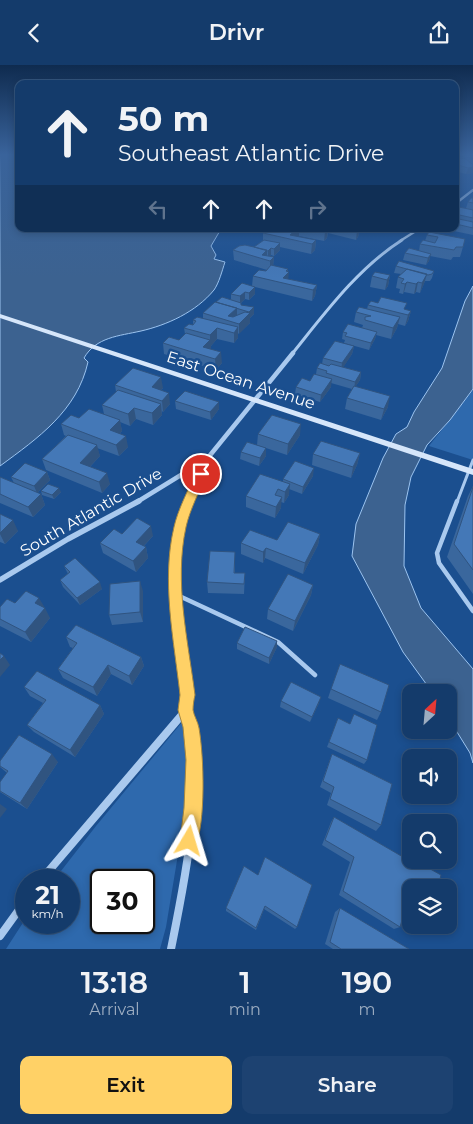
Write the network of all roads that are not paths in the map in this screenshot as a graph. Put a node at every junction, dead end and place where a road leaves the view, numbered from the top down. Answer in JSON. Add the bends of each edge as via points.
{"nodes":[{"id":1,"x":414,"y":232,"type":"edge"},
{"id":2,"x":0,"y":316,"type":"edge"},
{"id":3,"x":256,"y":400,"type":"junction"},
{"id":4,"x":473,"y":460,"type":"edge"},
{"id":5,"x":198,"y":466,"type":"junction"},
{"id":6,"x":471,"y":472,"type":"edge"},
{"id":7,"x":0,"y":580,"type":"edge"},
{"id":8,"x":175,"y":594,"type":"junction"},
{"id":9,"x":473,"y":611,"type":"edge"},
{"id":10,"x":314,"y":675,"type":"dead end"},
{"id":11,"x":186,"y":710,"type":"junction"},
{"id":12,"x":50,"y":869,"type":"edge"},
{"id":13,"x":15,"y":915,"type":"edge"},
{"id":14,"x":0,"y":936,"type":"edge"},
{"id":15,"x":171,"y":949,"type":"edge"}],
"edges":[{"from":1,"to":3,"type":"street","name":"South Atlantic Drive","via":[[388,249],[356,279]]},
{"from":2,"to":3,"type":"main road","name":"East Ocean Avenue"},
{"from":3,"to":5,"type":"street","name":"South Atlantic Drive","via":[[212,454]]},
{"from":3,"to":6,"type":"main road","name":"East Ocean Avenue"},
{"from":4,"to":6,"type":"lane"},
{"from":5,"to":7,"type":"street","name":"South Atlantic Drive"},
{"from":5,"to":8,"type":"street","via":[[201,474],[180,526]]},
{"from":6,"to":9,"type":"lane","via":[[437,553],[439,563]]},
{"from":8,"to":10,"type":"lane","via":[[278,642]]},
{"from":8,"to":11,"type":"street","via":[[188,695]]},
{"from":11,"to":12,"type":"street"},
{"from":11,"to":15,"type":"street","via":[[194,760],[193,808]]},
{"from":13,"to":14,"type":"street"}]}
